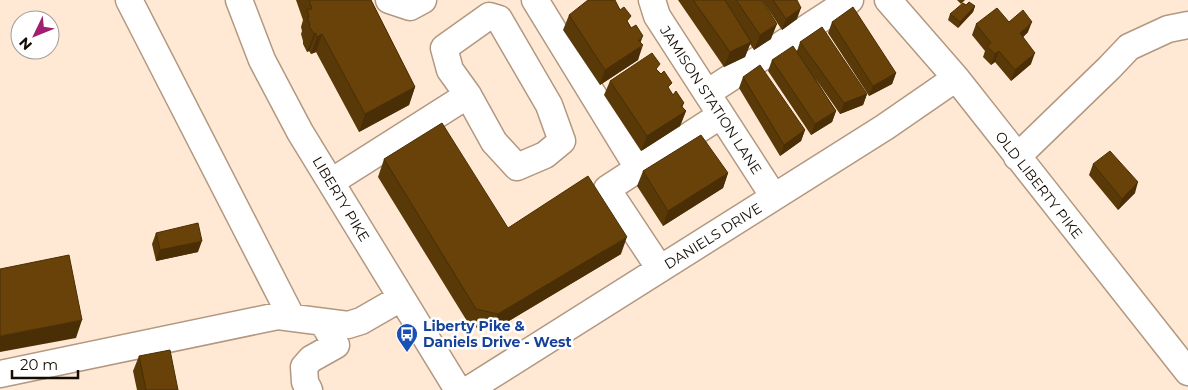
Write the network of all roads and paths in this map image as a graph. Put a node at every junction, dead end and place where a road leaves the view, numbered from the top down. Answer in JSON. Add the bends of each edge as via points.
{"nodes":[{"id":1,"x":129,"y":0,"type":"edge"},
{"id":2,"x":239,"y":0,"type":"edge"},
{"id":3,"x":389,"y":0,"type":"edge"},
{"id":4,"x":423,"y":0,"type":"edge"},
{"id":5,"x":535,"y":0,"type":"edge"},
{"id":6,"x":652,"y":0,"type":"edge"},
{"id":7,"x":850,"y":0,"type":"edge"},
{"id":8,"x":888,"y":0,"type":"edge"},
{"id":9,"x":1188,"y":24,"type":"edge"},
{"id":10,"x":956,"y":78,"type":"junction"},
{"id":11,"x":707,"y":93,"type":"junction"},
{"id":12,"x":468,"y":95,"type":"junction"},
{"id":13,"x":721,"y":114,"type":"junction"},
{"id":14,"x":1017,"y":157,"type":"junction"},
{"id":15,"x":638,"y":168,"type":"junction"},
{"id":16,"x":331,"y":182,"type":"junction"},
{"id":17,"x":774,"y":197,"type":"junction"},
{"id":18,"x":660,"y":269,"type":"junction"},
{"id":19,"x":402,"y":298,"type":"junction"},
{"id":20,"x":292,"y":318,"type":"junction"},
{"id":21,"x":323,"y":322,"type":"junction"},
{"id":22,"x":1188,"y":372,"type":"edge"},
{"id":23,"x":0,"y":374,"type":"edge"},
{"id":24,"x":309,"y":390,"type":"edge"},
{"id":25,"x":458,"y":390,"type":"edge"},
{"id":26,"x":468,"y":390,"type":"edge"}],
"edges":[{"from":1,"to":20,"type":"street"},
{"from":2,"to":16,"type":"street","name":"LIBERTY PIKE","via":[[262,60]]},
{"from":3,"to":4,"type":"street","via":[[410,8]]},
{"from":5,"to":15,"type":"street"},
{"from":6,"to":11,"type":"street","name":"JAMISON STATION LANE","via":[[657,16]]},
{"from":7,"to":11,"type":"street"},
{"from":8,"to":10,"type":"street","name":"OLD LIBERTY PIKE"},
{"from":9,"to":14,"type":"street","via":[[1168,29],[1129,48]]},
{"from":10,"to":14,"type":"street","name":"OLD LIBERTY PIKE"},
{"from":10,"to":17,"type":"street","name":"DANIELS DRIVE"},
{"from":11,"to":13,"type":"street","name":"JAMISON STATION LANE"},
{"from":12,"to":12,"type":"street","via":[[494,142],[517,167],[545,155],[562,141],[549,105],[499,19],[489,16],[444,48],[450,70]]},
{"from":12,"to":16,"type":"street"},
{"from":13,"to":15,"type":"street"},
{"from":13,"to":17,"type":"street","name":"JAMISON STATION LANE"},
{"from":14,"to":22,"type":"street","name":"OLD LIBERTY PIKE"},
{"from":15,"to":18,"type":"street","via":[[607,189]]},
{"from":16,"to":19,"type":"street","name":"LIBERTY PIKE"},
{"from":17,"to":18,"type":"street","name":"DANIELS DRIVE"},
{"from":18,"to":26,"type":"street","name":"DANIELS DRIVE"},
{"from":19,"to":21,"type":"street","via":[[348,325]]},
{"from":19,"to":25,"type":"street","name":"LIBERTY PIKE"},
{"from":20,"to":21,"type":"street"},
{"from":20,"to":23,"type":"street","via":[[278,316]]},
{"from":21,"to":24,"type":"street","via":[[336,344],[310,359],[304,367]]}]}
